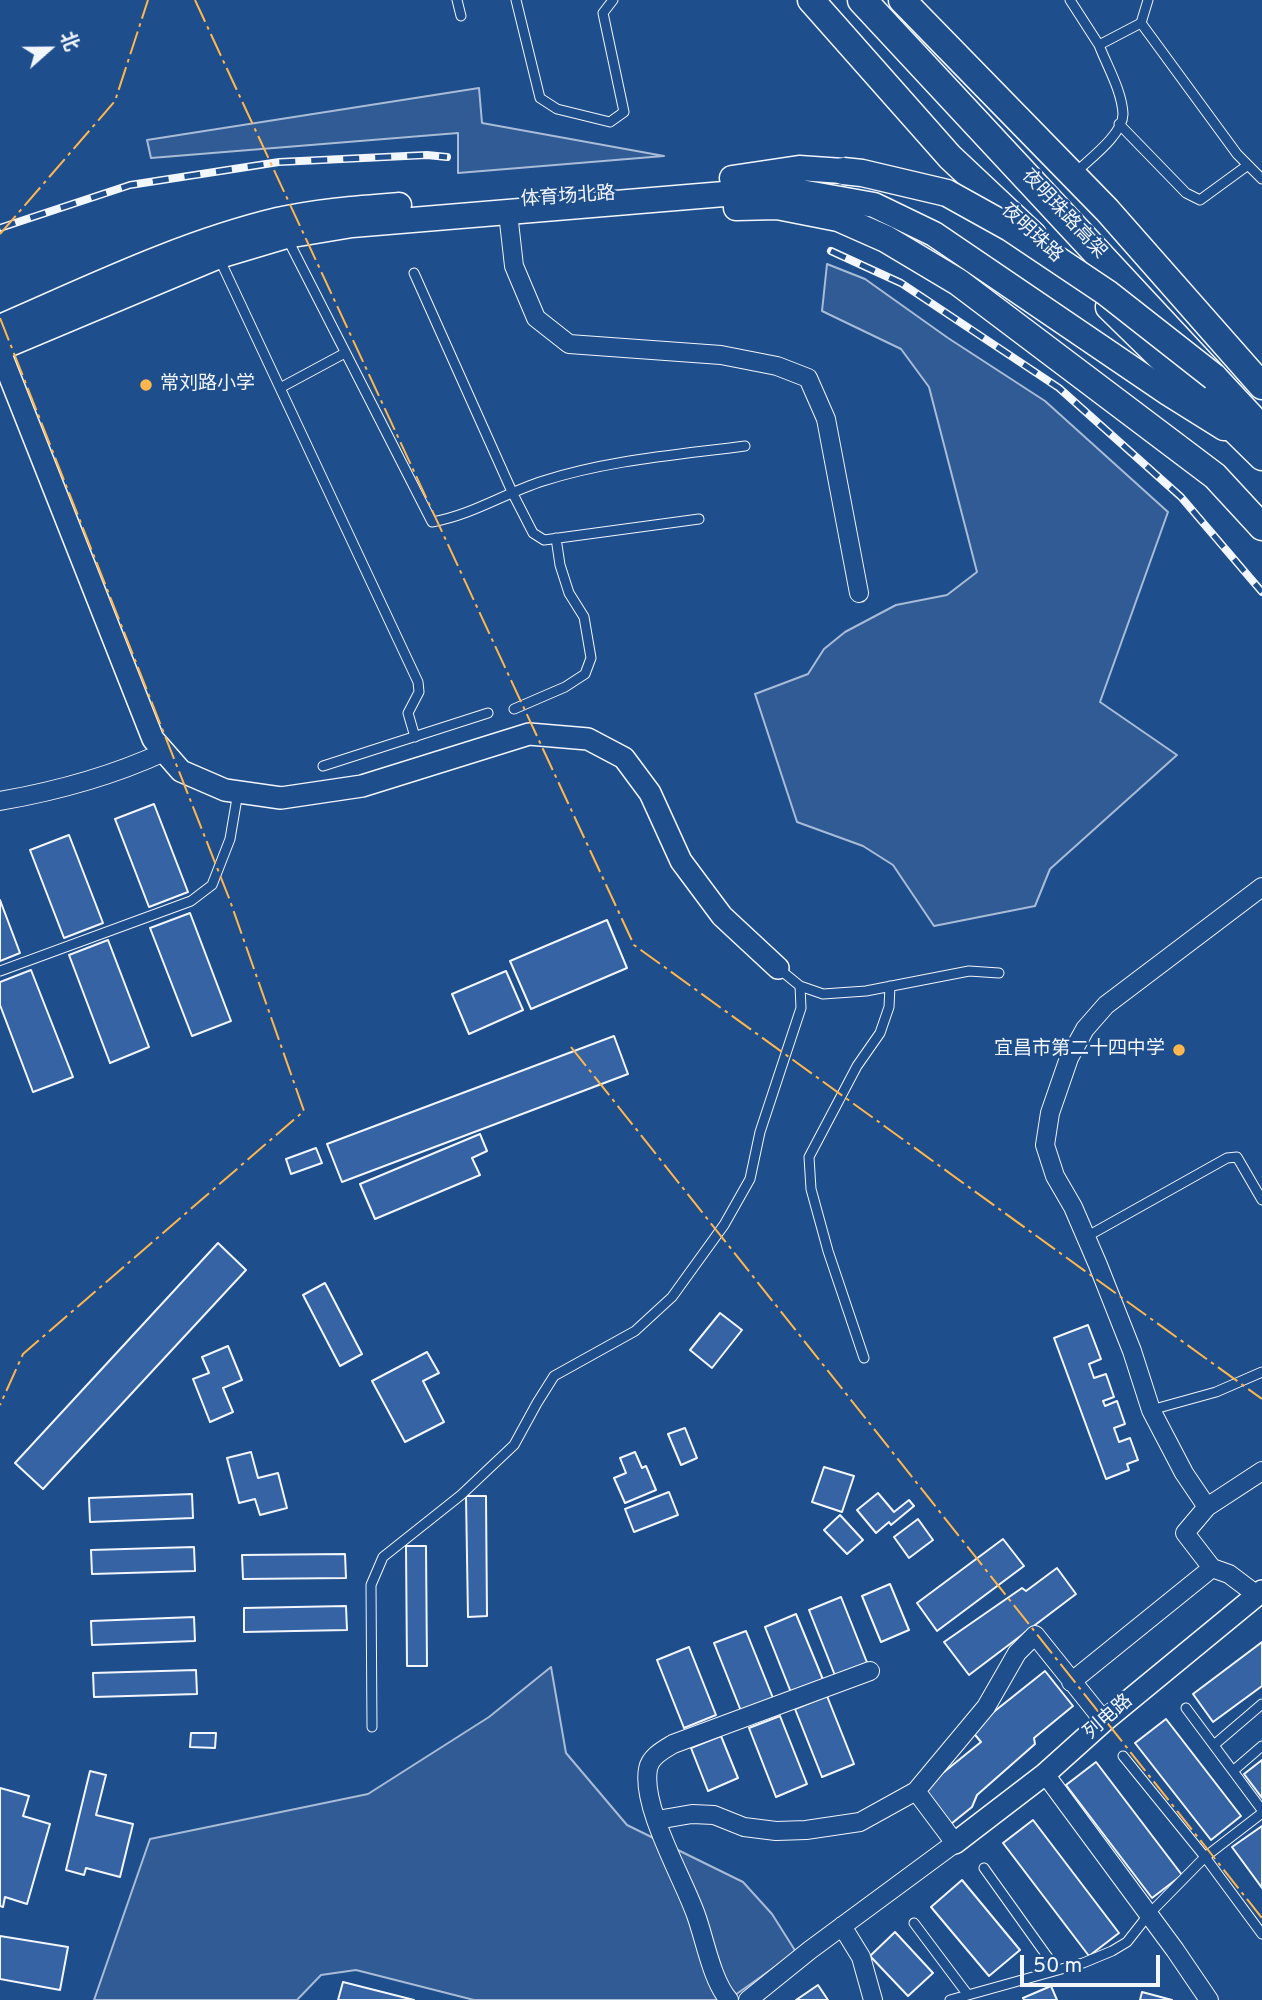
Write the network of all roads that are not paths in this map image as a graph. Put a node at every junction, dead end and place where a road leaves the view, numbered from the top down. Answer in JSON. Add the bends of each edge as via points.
{"nodes":[{"id":1,"x":457,"y":0,"type":"edge"},
{"id":2,"x":516,"y":0,"type":"edge"},
{"id":3,"x":613,"y":0,"type":"edge"},
{"id":4,"x":811,"y":0,"type":"edge"},
{"id":5,"x":862,"y":0,"type":"edge"},
{"id":6,"x":902,"y":0,"type":"edge"},
{"id":7,"x":1070,"y":0,"type":"edge"},
{"id":8,"x":1148,"y":0,"type":"edge"},
{"id":9,"x":461,"y":16,"type":"dead end"},
{"id":10,"x":1141,"y":23,"type":"junction"},
{"id":11,"x":1099,"y":45,"type":"junction"},
{"id":12,"x":1119,"y":124,"type":"junction"},
{"id":13,"x":1248,"y":165,"type":"junction"},
{"id":14,"x":843,"y":171,"type":"joint"},
{"id":15,"x":1073,"y":175,"type":"junction"},
{"id":16,"x":1262,"y":179,"type":"edge"},
{"id":17,"x":507,"y":208,"type":"junction"},
{"id":18,"x":843,"y":220,"type":"joint"},
{"id":19,"x":286,"y":236,"type":"junction"},
{"id":20,"x":219,"y":256,"type":"junction"},
{"id":21,"x":414,"y":273,"type":"dead end"},
{"id":22,"x":0,"y":327,"type":"edge"},
{"id":23,"x":1143,"y":339,"type":"junction"},
{"id":24,"x":0,"y":350,"type":"edge"},
{"id":25,"x":1111,"y":350,"type":"junction"},
{"id":26,"x":345,"y":353,"type":"junction"},
{"id":27,"x":1214,"y":377,"type":"junction"},
{"id":28,"x":1262,"y":386,"type":"edge"},
{"id":29,"x":280,"y":388,"type":"junction"},
{"id":30,"x":1256,"y":443,"type":"edge"},
{"id":31,"x":745,"y":446,"type":"dead end"},
{"id":32,"x":513,"y":494,"type":"junction"},
{"id":33,"x":699,"y":519,"type":"dead end"},
{"id":34,"x":1262,"y":527,"type":"edge"},
{"id":35,"x":556,"y":538,"type":"junction"},
{"id":36,"x":859,"y":593,"type":"dead end"},
{"id":37,"x":514,"y":709,"type":"dead end"},
{"id":38,"x":488,"y":713,"type":"dead end"},
{"id":39,"x":415,"y":737,"type":"junction"},
{"id":40,"x":164,"y":752,"type":"junction"},
{"id":41,"x":323,"y":766,"type":"dead end"},
{"id":42,"x":238,"y":792,"type":"junction"},
{"id":43,"x":0,"y":801,"type":"edge"},
{"id":44,"x":1262,"y":887,"type":"edge"},
{"id":45,"x":778,"y":968,"type":"joint"},
{"id":46,"x":0,"y":971,"type":"edge"},
{"id":47,"x":999,"y":973,"type":"dead end"},
{"id":48,"x":800,"y":986,"type":"junction"},
{"id":49,"x":890,"y":986,"type":"junction"},
{"id":50,"x":1262,"y":1200,"type":"edge"},
{"id":51,"x":1086,"y":1237,"type":"junction"},
{"id":52,"x":864,"y":1358,"type":"dead end"},
{"id":53,"x":1262,"y":1372,"type":"edge"},
{"id":54,"x":1151,"y":1410,"type":"junction"},
{"id":55,"x":1262,"y":1471,"type":"edge"},
{"id":56,"x":1207,"y":1507,"type":"junction"},
{"id":57,"x":1212,"y":1568,"type":"junction"},
{"id":58,"x":1259,"y":1593,"type":"edge"},
{"id":59,"x":870,"y":1671,"type":"dead end"},
{"id":60,"x":1071,"y":1682,"type":"junction"},
{"id":61,"x":1262,"y":1704,"type":"edge"},
{"id":62,"x":1186,"y":1708,"type":"dead end"},
{"id":63,"x":1104,"y":1721,"type":"junction"},
{"id":64,"x":372,"y":1727,"type":"dead end"},
{"id":65,"x":1214,"y":1745,"type":"junction"},
{"id":66,"x":1262,"y":1746,"type":"edge"},
{"id":67,"x":1124,"y":1756,"type":"dead end"},
{"id":68,"x":1233,"y":1770,"type":"junction"},
{"id":69,"x":1045,"y":1774,"type":"junction"},
{"id":70,"x":916,"y":1791,"type":"junction"},
{"id":71,"x":1262,"y":1812,"type":"edge"},
{"id":72,"x":657,"y":1820,"type":"junction"},
{"id":73,"x":955,"y":1843,"type":"junction"},
{"id":74,"x":1205,"y":1857,"type":"junction"},
{"id":75,"x":984,"y":1868,"type":"dead end"},
{"id":76,"x":1149,"y":1914,"type":"junction"},
{"id":77,"x":914,"y":1923,"type":"dead end"},
{"id":78,"x":842,"y":1926,"type":"junction"},
{"id":79,"x":1262,"y":1934,"type":"edge"},
{"id":80,"x":1057,"y":1970,"type":"junction"},
{"id":81,"x":968,"y":1995,"type":"junction"},
{"id":82,"x":729,"y":2000,"type":"edge"},
{"id":83,"x":748,"y":2000,"type":"edge"},
{"id":84,"x":873,"y":2000,"type":"edge"},
{"id":85,"x":950,"y":2000,"type":"edge"},
{"id":86,"x":1209,"y":2000,"type":"edge"}],
"edges":[{"from":1,"to":9,"type":"lane"},
{"from":2,"to":3,"type":"lane","via":[[540,98],[557,109],[610,122],[624,112],[603,13]]},
{"from":4,"to":23,"type":"main road","name":"夜明珠路","via":[[950,157]]},
{"from":5,"to":27,"type":"highway","name":"夜明珠路高架","bridge":true},
{"from":6,"to":15,"type":"main road"},
{"from":7,"to":11,"type":"lane"},
{"from":8,"to":10,"type":"lane"},
{"from":10,"to":11,"type":"lane"},
{"from":10,"to":13,"type":"lane"},
{"from":11,"to":12,"type":"lane","via":[[1118,94],[1123,116]]},
{"from":12,"to":13,"type":"lane","via":[[1186,192],[1200,200]]},
{"from":12,"to":15,"type":"lane","via":[[1113,137]]},
{"from":13,"to":16,"type":"lane"},
{"from":14,"to":17,"type":"main road","via":[[799,169]]},
{"from":14,"to":27,"type":"main road","bridge":true,"via":[[947,192],[1107,293]]},
{"from":15,"to":28,"type":"main road"},
{"from":17,"to":18,"type":"main road","via":[[777,207]]},
{"from":17,"to":19,"type":"main road","name":"体育场北路"},
{"from":17,"to":22,"type":"main road","name":"体育场北路","via":[[426,203],[347,208],[279,220],[183,250]]},
{"from":17,"to":25,"type":"main road","name":"体育场北路","via":[[784,189],[874,205],[934,234]]},
{"from":17,"to":36,"type":"street","via":[[514,267],[536,318],[569,344],[721,355],[808,377],[826,419]]},
{"from":18,"to":34,"type":"main road","via":[[886,239],[957,282],[1214,476]]},
{"from":19,"to":20,"type":"main road","name":"体育场北路"},
{"from":19,"to":26,"type":"lane"},
{"from":20,"to":24,"type":"main road","name":"体育场北路"},
{"from":20,"to":29,"type":"lane"},
{"from":21,"to":32,"type":"lane"},
{"from":23,"to":25,"type":"main road","via":[[1148,356],[1144,367]]},
{"from":23,"to":30,"type":"main road","name":"夜明珠路"},
{"from":24,"to":40,"type":"street","via":[[153,740]]},
{"from":25,"to":30,"type":"main road","via":[[1168,393]]},
{"from":26,"to":29,"type":"lane"},
{"from":26,"to":32,"type":"lane","via":[[432,522]]},
{"from":27,"to":30,"type":"highway","name":"夜明珠路高架"},
{"from":29,"to":39,"type":"lane","via":[[418,682],[419,692],[408,713]]},
{"from":31,"to":32,"type":"lane","via":[[607,464]]},
{"from":32,"to":35,"type":"lane","via":[[533,533],[544,540]]},
{"from":33,"to":35,"type":"lane"},
{"from":35,"to":37,"type":"lane","via":[[569,593],[584,617],[590,658],[585,674]]},
{"from":38,"to":39,"type":"lane"},
{"from":39,"to":41,"type":"lane"},
{"from":40,"to":42,"type":"street","via":[[181,771]]},
{"from":40,"to":43,"type":"street","via":[[116,772]]},
{"from":42,"to":45,"type":"street","via":[[281,798],[362,786],[529,734],[588,739],[624,758],[650,793],[681,861],[722,916]]},
{"from":42,"to":46,"type":"lane","via":[[230,839],[212,885],[191,901]]},
{"from":44,"to":51,"type":"street","via":[[1106,1005],[1085,1028],[1069,1058],[1049,1113],[1045,1145]]},
{"from":45,"to":48,"type":"lane"},
{"from":47,"to":49,"type":"lane","via":[[969,971]]},
{"from":48,"to":49,"type":"lane","via":[[823,994]]},
{"from":48,"to":64,"type":"lane","via":[[801,1008],[760,1132],[750,1179],[724,1225],[672,1297],[635,1331],[554,1376],[514,1445],[461,1495],[383,1557],[371,1584]]},
{"from":49,"to":52,"type":"lane","via":[[880,1033],[857,1066],[809,1157],[811,1189],[821,1226]]},
{"from":50,"to":51,"type":"lane","via":[[1237,1157],[1227,1158]]},
{"from":51,"to":54,"type":"street"},
{"from":53,"to":54,"type":"lane","via":[[1216,1392]]},
{"from":54,"to":56,"type":"street"},
{"from":55,"to":56,"type":"street"},
{"from":56,"to":57,"type":"street","via":[[1185,1533]]},
{"from":57,"to":58,"type":"street"},
{"from":57,"to":60,"type":"street"},
{"from":58,"to":63,"type":"street","name":"列电路"},
{"from":59,"to":72,"type":"street","via":[[657,1754],[648,1766],[646,1786]]},
{"from":60,"to":63,"type":"street"},
{"from":60,"to":70,"type":"street","via":[[1035,1635],[1017,1653],[986,1707]]},
{"from":61,"to":65,"type":"lane"},
{"from":62,"to":65,"type":"lane"},
{"from":63,"to":69,"type":"street","name":"列电路"},
{"from":65,"to":68,"type":"lane"},
{"from":66,"to":68,"type":"lane"},
{"from":67,"to":74,"type":"lane"},
{"from":68,"to":71,"type":"lane"},
{"from":69,"to":73,"type":"street","name":"列电路"},
{"from":69,"to":76,"type":"street"},
{"from":70,"to":72,"type":"street","via":[[860,1822],[806,1830],[744,1827],[715,1815]]},
{"from":70,"to":73,"type":"street"},
{"from":71,"to":74,"type":"lane"},
{"from":72,"to":82,"type":"street"},
{"from":73,"to":78,"type":"street"},
{"from":74,"to":76,"type":"lane"},
{"from":74,"to":79,"type":"lane"},
{"from":75,"to":80,"type":"lane"},
{"from":76,"to":80,"type":"lane","via":[[1120,1947]]},
{"from":76,"to":86,"type":"street"},
{"from":77,"to":81,"type":"lane"},
{"from":78,"to":83,"type":"street"},
{"from":78,"to":84,"type":"street","via":[[860,1957]]},
{"from":80,"to":81,"type":"lane"},
{"from":81,"to":85,"type":"lane"}]}
